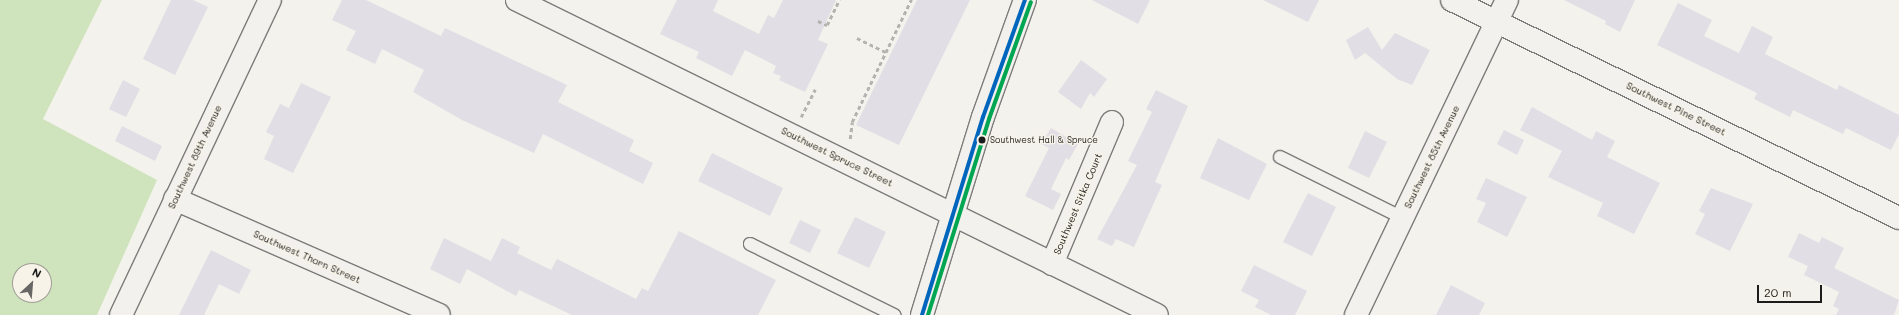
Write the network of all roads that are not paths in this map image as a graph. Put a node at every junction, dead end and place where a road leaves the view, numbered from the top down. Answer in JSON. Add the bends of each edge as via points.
{"nodes":[{"id":1,"x":270,"y":0,"type":"edge"},
{"id":2,"x":517,"y":0,"type":"edge"},
{"id":3,"x":1025,"y":0,"type":"edge"},
{"id":4,"x":1452,"y":0,"type":"edge"},
{"id":5,"x":1507,"y":0,"type":"edge"},
{"id":6,"x":1497,"y":22,"type":"junction"},
{"id":7,"x":1112,"y":122,"type":"dead end"},
{"id":8,"x":1280,"y":157,"type":"dead end"},
{"id":9,"x":175,"y":199,"type":"junction"},
{"id":10,"x":954,"y":214,"type":"junction"},
{"id":11,"x":1403,"y":218,"type":"junction"},
{"id":12,"x":1899,"y":218,"type":"edge"},
{"id":13,"x":750,"y":244,"type":"dead end"},
{"id":14,"x":1052,"y":264,"type":"junction"},
{"id":15,"x":121,"y":315,"type":"edge"},
{"id":16,"x":439,"y":315,"type":"edge"},
{"id":17,"x":894,"y":315,"type":"edge"},
{"id":18,"x":922,"y":315,"type":"edge"},
{"id":19,"x":1157,"y":315,"type":"edge"},
{"id":20,"x":1356,"y":315,"type":"edge"}],
"edges":[{"from":1,"to":9,"type":"street","name":"Southwest 89th Avenue"},
{"from":2,"to":10,"type":"street","name":"Southwest Spruce Street"},
{"from":3,"to":10,"type":"street"},
{"from":4,"to":6,"type":"street","name":"Southwest Pine Street"},
{"from":5,"to":6,"type":"street","name":"Southwest 85th Avenue"},
{"from":6,"to":11,"type":"street","name":"Southwest 85th Avenue"},
{"from":6,"to":12,"type":"street","name":"Southwest Pine Street"},
{"from":7,"to":14,"type":"street","name":"Southwest Sitka Court"},
{"from":8,"to":11,"type":"lane"},
{"from":9,"to":15,"type":"street","name":"Southwest 89th Avenue"},
{"from":9,"to":16,"type":"street","name":"Southwest Thorn Street"},
{"from":10,"to":14,"type":"street","name":"Southwest Spruce Street"},
{"from":10,"to":18,"type":"street"},
{"from":11,"to":20,"type":"street","name":"Southwest 85th Avenue"},
{"from":13,"to":17,"type":"lane"},
{"from":14,"to":19,"type":"street","name":"Southwest Spruce Street"}]}
